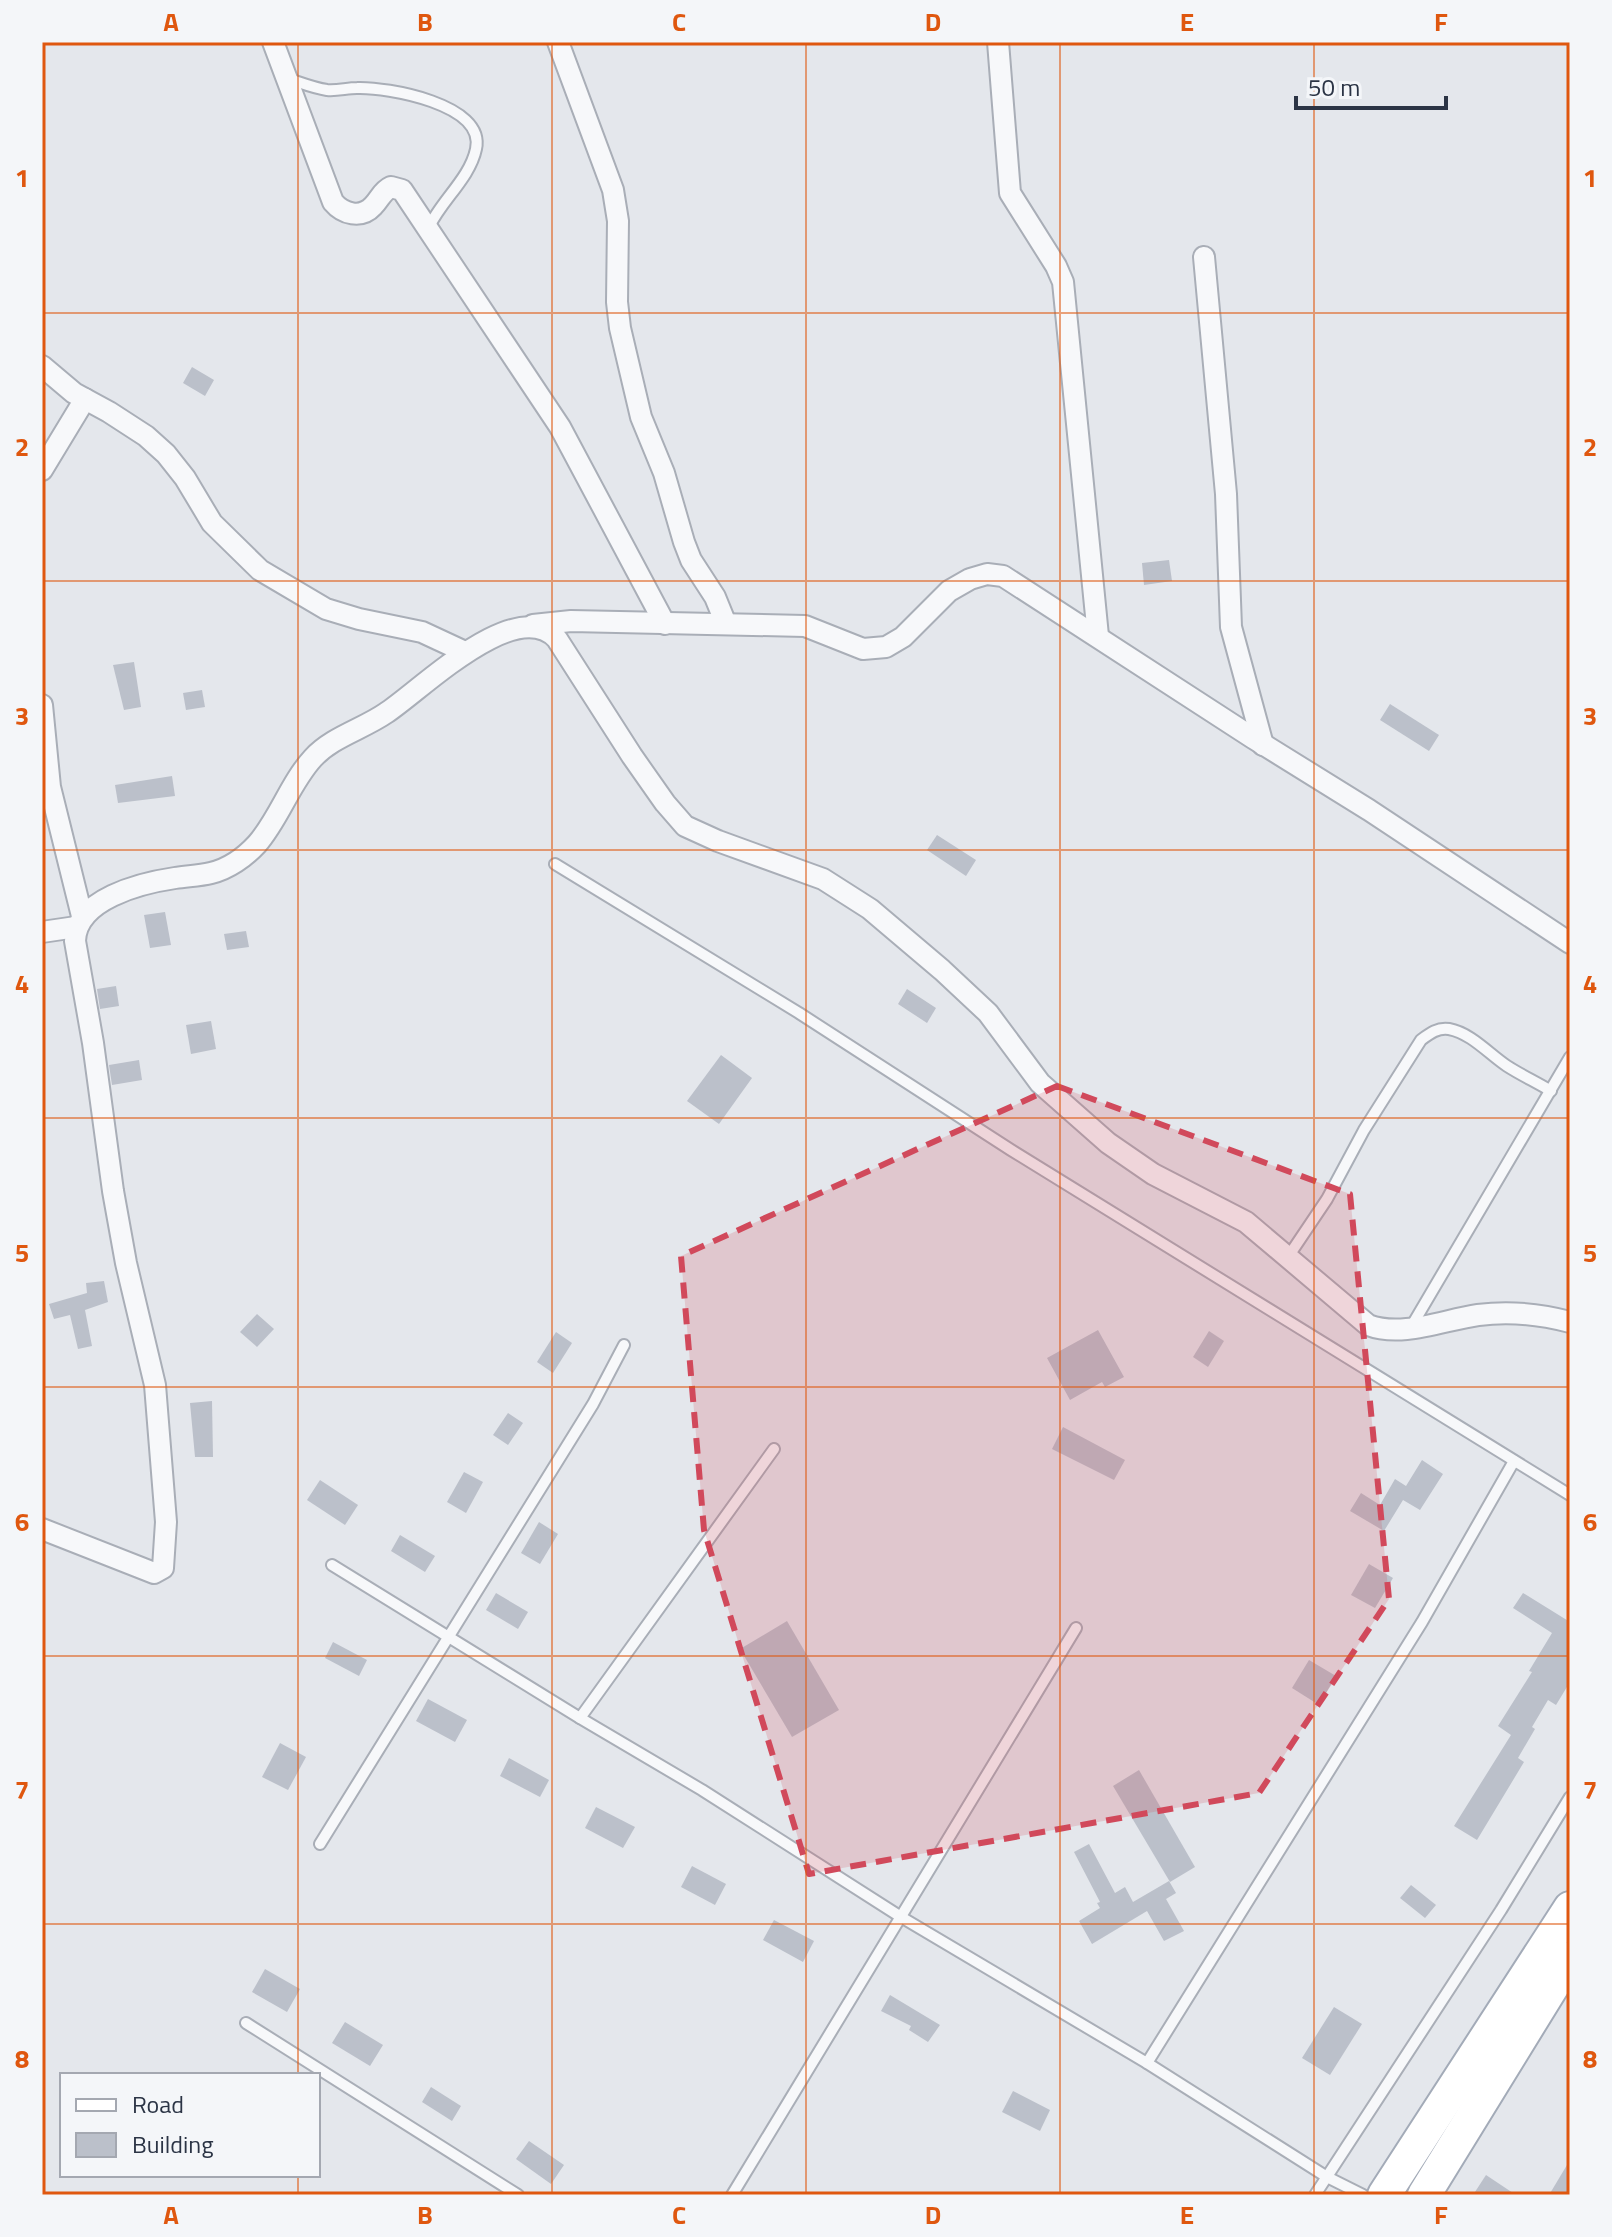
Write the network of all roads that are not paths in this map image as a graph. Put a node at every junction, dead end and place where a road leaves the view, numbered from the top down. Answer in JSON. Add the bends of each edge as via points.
{"nodes":[{"id":1,"x":273,"y":42,"type":"edge"},
{"id":2,"x":558,"y":42,"type":"edge"},
{"id":3,"x":998,"y":42,"type":"edge"},
{"id":4,"x":285,"y":77,"type":"junction"},
{"id":5,"x":428,"y":229,"type":"junction"},
{"id":6,"x":1204,"y":257,"type":"dead end"},
{"id":7,"x":42,"y":366,"type":"edge"},
{"id":8,"x":85,"y":399,"type":"junction"},
{"id":9,"x":42,"y":470,"type":"edge"},
{"id":10,"x":665,"y":624,"type":"junction"},
{"id":11,"x":726,"y":624,"type":"junction"},
{"id":12,"x":521,"y":627,"type":"junction"},
{"id":13,"x":1098,"y":636,"type":"junction"},
{"id":14,"x":465,"y":652,"type":"junction"},
{"id":15,"x":42,"y":705,"type":"edge"},
{"id":16,"x":1263,"y":745,"type":"junction"},
{"id":17,"x":46,"y":788,"type":"edge"},
{"id":18,"x":555,"y":864,"type":"dead end"},
{"id":19,"x":79,"y":922,"type":"junction"},
{"id":20,"x":42,"y":932,"type":"edge"},
{"id":21,"x":1570,"y":943,"type":"edge"},
{"id":22,"x":1570,"y":1057,"type":"edge"},
{"id":23,"x":1551,"y":1091,"type":"junction"},
{"id":24,"x":1288,"y":1257,"type":"junction"},
{"id":25,"x":1570,"y":1322,"type":"edge"},
{"id":26,"x":1411,"y":1327,"type":"junction"},
{"id":27,"x":624,"y":1345,"type":"dead end"},
{"id":28,"x":774,"y":1449,"type":"dead end"},
{"id":29,"x":1514,"y":1461,"type":"junction"},
{"id":30,"x":1570,"y":1495,"type":"edge"},
{"id":31,"x":42,"y":1529,"type":"edge"},
{"id":32,"x":332,"y":1565,"type":"dead end"},
{"id":33,"x":1076,"y":1628,"type":"dead end"},
{"id":34,"x":447,"y":1637,"type":"junction"},
{"id":35,"x":580,"y":1718,"type":"junction"},
{"id":36,"x":1570,"y":1797,"type":"edge"},
{"id":37,"x":320,"y":1844,"type":"dead end"},
{"id":38,"x":1570,"y":1908,"type":"edge"},
{"id":39,"x":901,"y":1917,"type":"junction"},
{"id":40,"x":1570,"y":1958,"type":"edge"},
{"id":41,"x":246,"y":2023,"type":"dead end"},
{"id":42,"x":1147,"y":2063,"type":"junction"},
{"id":43,"x":1327,"y":2177,"type":"junction"},
{"id":44,"x":518,"y":2195,"type":"edge"},
{"id":45,"x":732,"y":2195,"type":"edge"},
{"id":46,"x":1315,"y":2195,"type":"edge"},
{"id":47,"x":1363,"y":2195,"type":"edge"},
{"id":48,"x":1384,"y":2195,"type":"edge"},
{"id":49,"x":1424,"y":2195,"type":"edge"}],
"edges":[{"from":1,"to":4,"type":"street"},
{"from":2,"to":11,"type":"street","via":[[613,190],[617,302],[641,417],[691,560]]},
{"from":3,"to":13,"type":"street","via":[[1010,193],[1063,282]]},
{"from":4,"to":5,"type":"street","via":[[327,192],[340,210],[367,211],[386,189],[397,188]]},
{"from":4,"to":5,"type":"lane","via":[[326,90],[359,88],[417,96],[446,107],[470,126],[476,148],[469,166]]},
{"from":5,"to":10,"type":"street","via":[[560,427]]},
{"from":6,"to":16,"type":"street","via":[[1226,494],[1231,627]]},
{"from":7,"to":8,"type":"street"},
{"from":8,"to":9,"type":"street"},
{"from":8,"to":14,"type":"street","via":[[166,454],[212,523],[271,577],[326,609],[422,632]]},
{"from":10,"to":11,"type":"street"},
{"from":10,"to":12,"type":"street","via":[[571,621]]},
{"from":11,"to":13,"type":"street","via":[[805,626],[863,649],[886,647],[949,591],[987,574],[1003,576]]},
{"from":12,"to":14,"type":"street"},
{"from":12,"to":24,"type":"street","via":[[548,631],[557,639],[632,756],[685,826],[823,879],[870,909],[988,1013],[1040,1083],[1108,1143],[1153,1174],[1246,1222]]},
{"from":13,"to":16,"type":"street"},
{"from":14,"to":19,"type":"street","via":[[386,714],[316,755],[246,855],[213,873],[144,883],[118,893]]},
{"from":15,"to":17,"type":"street"},
{"from":16,"to":21,"type":"street"},
{"from":17,"to":19,"type":"street"},
{"from":18,"to":29,"type":"lane"},
{"from":19,"to":20,"type":"street"},
{"from":19,"to":31,"type":"street","via":[[75,941],[113,1191],[155,1385],[166,1522],[163,1568],[154,1573]]},
{"from":22,"to":23,"type":"lane"},
{"from":23,"to":24,"type":"lane","via":[[1469,1038],[1449,1029],[1429,1034]]},
{"from":23,"to":26,"type":"lane"},
{"from":24,"to":26,"type":"street","via":[[1368,1325],[1393,1331]]},
{"from":25,"to":26,"type":"street","via":[[1501,1313]]},
{"from":27,"to":34,"type":"lane","via":[[593,1404]]},
{"from":28,"to":35,"type":"lane"},
{"from":29,"to":30,"type":"lane"},
{"from":29,"to":42,"type":"lane","via":[[1422,1622]]},
{"from":32,"to":34,"type":"lane"},
{"from":33,"to":39,"type":"lane"},
{"from":34,"to":35,"type":"lane"},
{"from":34,"to":37,"type":"lane"},
{"from":35,"to":39,"type":"lane"},
{"from":36,"to":43,"type":"lane"},
{"from":38,"to":48,"type":"main road"},
{"from":39,"to":42,"type":"lane"},
{"from":39,"to":45,"type":"lane"},
{"from":40,"to":49,"type":"main road"},
{"from":41,"to":44,"type":"lane"},
{"from":42,"to":43,"type":"lane"},
{"from":43,"to":46,"type":"lane"},
{"from":43,"to":47,"type":"lane"}]}
